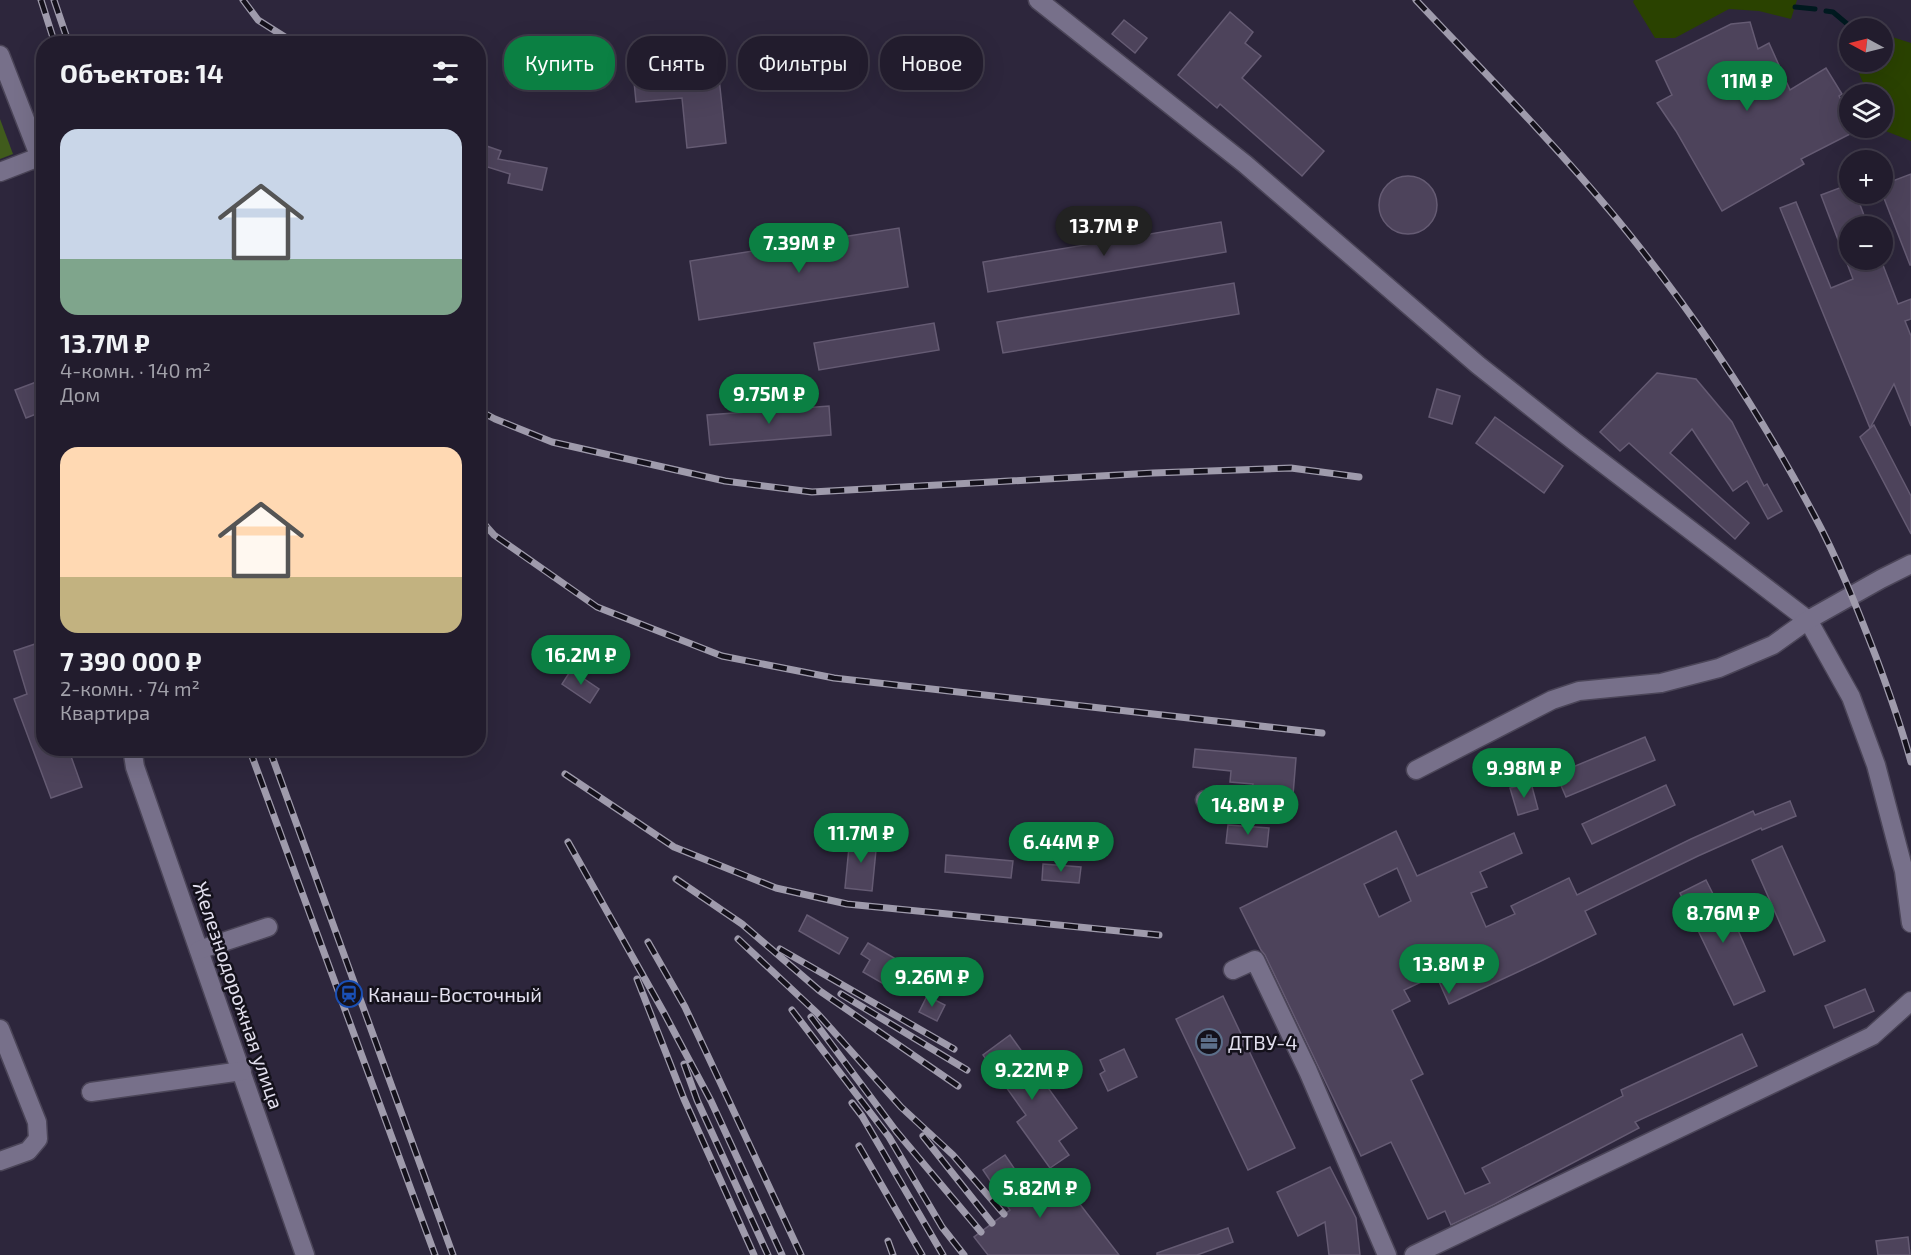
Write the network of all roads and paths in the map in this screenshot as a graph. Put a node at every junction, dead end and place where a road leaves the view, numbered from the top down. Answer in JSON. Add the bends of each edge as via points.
{"nodes":[{"id":1,"x":1038,"y":0,"type":"edge"},
{"id":2,"x":0,"y":55,"type":"edge"},
{"id":3,"x":36,"y":150,"type":"edge"},
{"id":4,"x":36,"y":164,"type":"edge"},
{"id":5,"x":0,"y":172,"type":"edge"},
{"id":6,"x":1911,"y":564,"type":"edge"},
{"id":7,"x":1808,"y":620,"type":"junction"},
{"id":8,"x":133,"y":756,"type":"edge"},
{"id":9,"x":1416,"y":770,"type":"dead end"},
{"id":10,"x":1205,"y":800,"type":"dead end"},
{"id":11,"x":1271,"y":806,"type":"dead end"},
{"id":12,"x":1911,"y":923,"type":"edge"},
{"id":13,"x":268,"y":927,"type":"dead end"},
{"id":14,"x":199,"y":950,"type":"junction"},
{"id":15,"x":1233,"y":969,"type":"dead end"},
{"id":16,"x":1911,"y":1001,"type":"edge"},
{"id":17,"x":0,"y":1029,"type":"edge"},
{"id":18,"x":242,"y":1071,"type":"junction"},
{"id":19,"x":91,"y":1092,"type":"dead end"},
{"id":20,"x":0,"y":1161,"type":"edge"},
{"id":21,"x":305,"y":1255,"type":"edge"},
{"id":22,"x":1387,"y":1255,"type":"edge"},
{"id":23,"x":1414,"y":1255,"type":"edge"}],
"edges":[{"from":1,"to":7,"type":"street","via":[[1245,164],[1478,365]]},
{"from":2,"to":3,"type":"street"},
{"from":4,"to":5,"type":"street"},
{"from":6,"to":7,"type":"street"},
{"from":7,"to":9,"type":"street","via":[[1773,645],[1719,668],[1661,682],[1579,691],[1552,700]]},
{"from":7,"to":12,"type":"street","via":[[1851,697],[1876,765],[1904,871]]},
{"from":8,"to":14,"type":"street","name":"Железнодорожная улица"},
{"from":10,"to":11,"type":"street"},
{"from":13,"to":14,"type":"street"},
{"from":14,"to":18,"type":"street","name":"Железнодорожная улица"},
{"from":15,"to":22,"type":"street","via":[[1255,960],[1308,1071]]},
{"from":16,"to":23,"type":"street","via":[[1872,1036]]},
{"from":17,"to":20,"type":"street","via":[[37,1122],[38,1139],[28,1151]]},
{"from":18,"to":19,"type":"street"},
{"from":18,"to":21,"type":"street","name":"Железнодорожная улица"}]}
